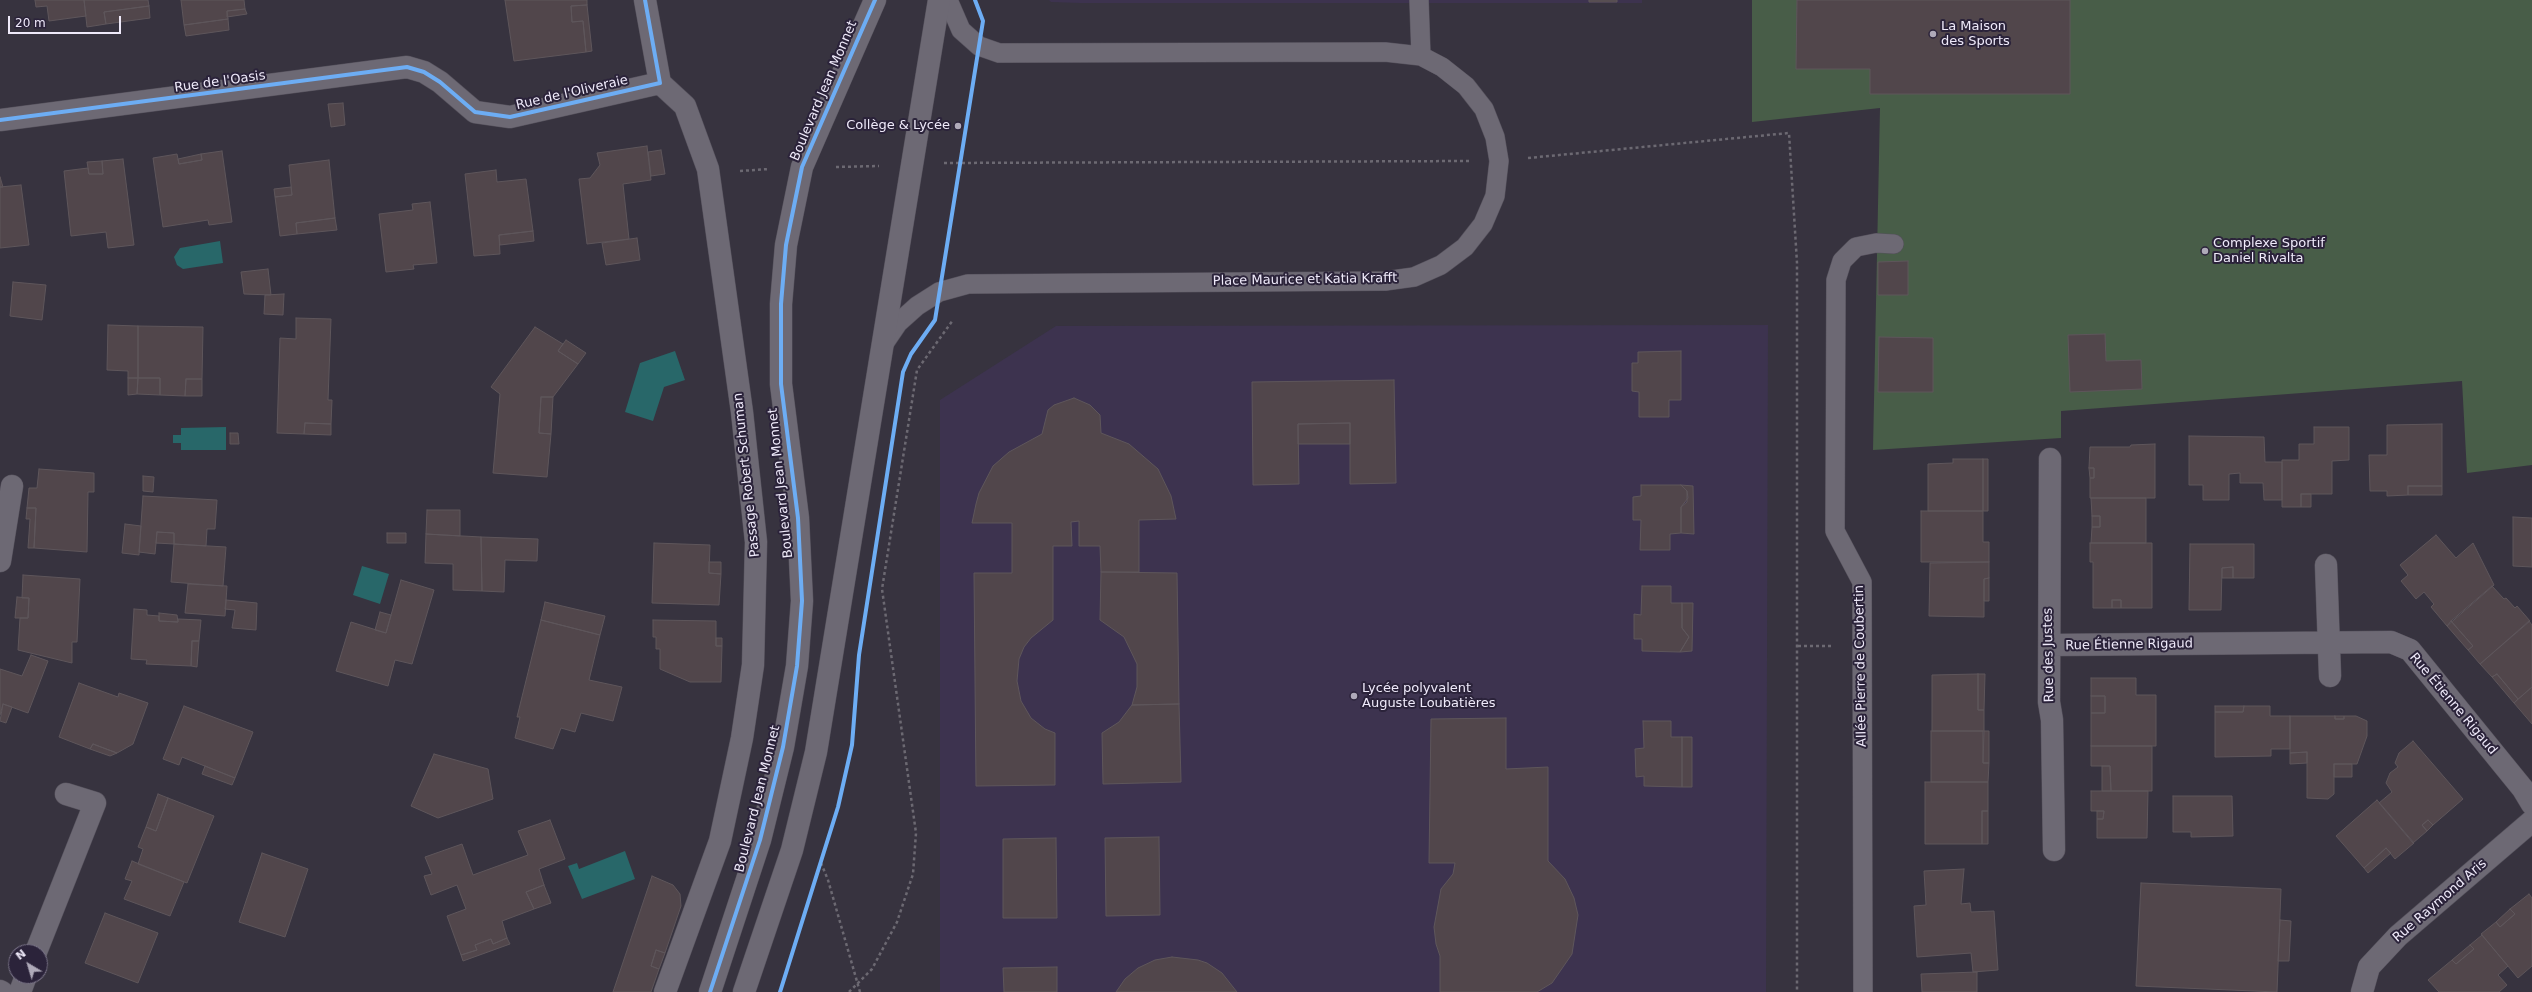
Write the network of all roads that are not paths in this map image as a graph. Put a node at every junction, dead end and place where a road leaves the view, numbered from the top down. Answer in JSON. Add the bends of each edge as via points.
{"nodes":[{"id":1,"x":645,"y":0,"type":"edge"},
{"id":2,"x":875,"y":0,"type":"edge"},
{"id":3,"x":939,"y":0,"type":"edge"},
{"id":4,"x":948,"y":0,"type":"edge"},
{"id":5,"x":1419,"y":0,"type":"edge"},
{"id":6,"x":1421,"y":56,"type":"junction"},
{"id":7,"x":324,"y":78,"type":"joint"},
{"id":8,"x":660,"y":83,"type":"junction"},
{"id":9,"x":0,"y":120,"type":"edge"},
{"id":10,"x":1894,"y":244,"type":"dead end"},
{"id":11,"x":883,"y":345,"type":"junction"},
{"id":12,"x":2050,"y":459,"type":"dead end"},
{"id":13,"x":12,"y":486,"type":"dead end"},
{"id":14,"x":0,"y":561,"type":"edge"},
{"id":15,"x":2326,"y":565,"type":"dead end"},
{"id":16,"x":2328,"y":643,"type":"junction"},
{"id":17,"x":2050,"y":645,"type":"junction"},
{"id":18,"x":2330,"y":676,"type":"dead end"},
{"id":19,"x":66,"y":794,"type":"dead end"},
{"id":20,"x":2532,"y":804,"type":"edge"},
{"id":21,"x":2532,"y":821,"type":"edge"},
{"id":22,"x":2054,"y":850,"type":"dead end"},
{"id":23,"x":39,"y":944,"type":"edge"},
{"id":24,"x":665,"y":992,"type":"edge"},
{"id":25,"x":710,"y":992,"type":"edge"},
{"id":26,"x":744,"y":992,"type":"edge"},
{"id":27,"x":1863,"y":992,"type":"edge"},
{"id":28,"x":2362,"y":992,"type":"edge"}],
"edges":[{"from":1,"to":8,"type":"street"},
{"from":2,"to":25,"type":"street","name":"Boulevard Jean Monnet","via":[[802,167],[786,245],[781,304],[781,384],[798,518],[802,593],[798,666],[784,747],[760,840]]},
{"from":3,"to":11,"type":"street"},
{"from":4,"to":6,"type":"lane","name":"Place Maurice et Katia Krafft","via":[[961,30],[980,46],[998,53],[1385,52]]},
{"from":5,"to":6,"type":"lane"},
{"from":6,"to":11,"type":"lane","name":"Place Maurice et Katia Krafft","via":[[1442,67],[1466,86],[1484,109],[1495,137],[1499,160],[1495,196],[1483,224],[1465,248],[1441,265],[1414,277],[1384,281],[968,284],[939,292],[917,306],[898,323]]},
{"from":7,"to":8,"type":"street","name":"Rue de l'Oliveraie","via":[[407,66],[424,72],[440,82],[475,112],[510,116]]},
{"from":7,"to":9,"type":"street","name":"Rue de l'Oasis"},
{"from":8,"to":24,"type":"street","name":"Passage Robert Schuman","via":[[685,106],[708,169],[742,412],[756,542],[753,665],[742,738],[720,841]]},
{"from":10,"to":27,"type":"lane","name":"Allée Pierre de Coubertin","via":[[1876,243],[1856,247],[1842,261],[1836,280],[1834,531],[1862,582]]},
{"from":11,"to":26,"type":"street","via":[[816,752],[792,850]]},
{"from":12,"to":17,"type":"street","name":"Rue des Justes"},
{"from":13,"to":14,"type":"street"},
{"from":15,"to":16,"type":"street"},
{"from":16,"to":17,"type":"street","name":"Rue Étienne Rigaud"},
{"from":16,"to":18,"type":"street"},
{"from":16,"to":20,"type":"street","name":"Rue Étienne Rigaud","via":[[2391,642],[2410,650],[2523,789]]},
{"from":17,"to":22,"type":"street","name":"Rue des Justes","via":[[2049,702],[2052,720]]},
{"from":19,"to":23,"type":"street","via":[[95,803]]},
{"from":21,"to":28,"type":"street","name":"Rue Raymond Aris","via":[[2398,936],[2369,967]]}]}
